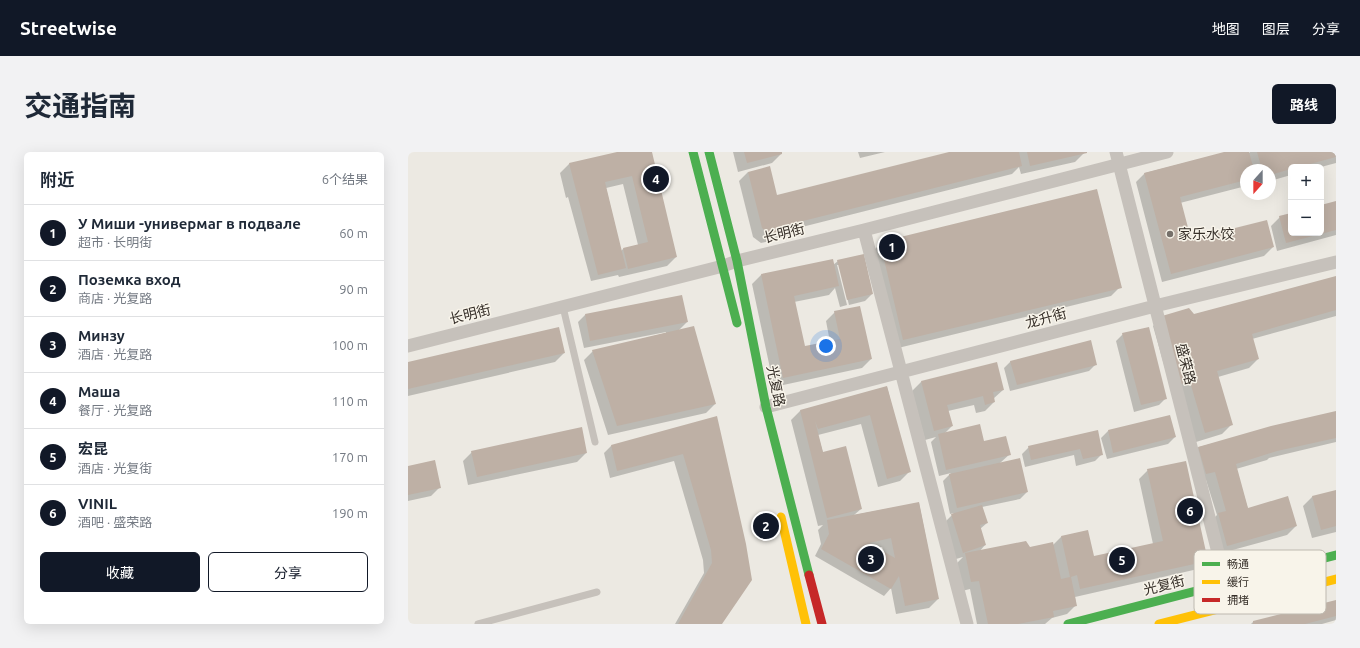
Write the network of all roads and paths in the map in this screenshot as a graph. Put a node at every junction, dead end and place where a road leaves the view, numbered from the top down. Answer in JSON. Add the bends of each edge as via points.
{"nodes":[{"id":1,"x":693,"y":152,"type":"edge"},
{"id":2,"x":709,"y":152,"type":"edge"},
{"id":3,"x":1167,"y":152,"type":"edge"},
{"id":4,"x":1118,"y":158,"type":"edge"},
{"id":5,"x":864,"y":230,"type":"junction"},
{"id":6,"x":737,"y":261,"type":"junction"},
{"id":7,"x":1336,"y":262,"type":"edge"},
{"id":8,"x":724,"y":266,"type":"junction"},
{"id":9,"x":1154,"y":306,"type":"junction"},
{"id":10,"x":563,"y":307,"type":"junction"},
{"id":11,"x":740,"y":336,"type":"dead end"},
{"id":12,"x":408,"y":346,"type":"edge"},
{"id":13,"x":901,"y":372,"type":"junction"},
{"id":14,"x":766,"y":407,"type":"junction"},
{"id":15,"x":595,"y":442,"type":"dead end"},
{"id":16,"x":779,"y":507,"type":"dead end"},
{"id":17,"x":1217,"y":550,"type":"edge"},
{"id":18,"x":1336,"y":555,"type":"edge"},
{"id":19,"x":1326,"y":558,"type":"edge"},
{"id":20,"x":1336,"y":579,"type":"edge"},
{"id":21,"x":1326,"y":582,"type":"edge"},
{"id":22,"x":596,"y":592,"type":"dead end"},
{"id":23,"x":1194,"y":592,"type":"edge"},
{"id":24,"x":1199,"y":614,"type":"edge"},
{"id":25,"x":478,"y":624,"type":"edge"},
{"id":26,"x":806,"y":624,"type":"edge"},
{"id":27,"x":822,"y":624,"type":"edge"},
{"id":28,"x":967,"y":624,"type":"edge"},
{"id":29,"x":1068,"y":624,"type":"edge"},
{"id":30,"x":1160,"y":624,"type":"edge"}],
"edges":[{"from":1,"to":8,"type":"street"},
{"from":2,"to":6,"type":"street","name":"光复路"},
{"from":3,"to":4,"type":"street","name":"长明街"},
{"from":4,"to":5,"type":"street","name":"长明街"},
{"from":4,"to":9,"type":"street","name":"盛荣路"},
{"from":5,"to":6,"type":"street","name":"长明街"},
{"from":5,"to":13,"type":"street"},
{"from":6,"to":8,"type":"street","name":"长明街"},
{"from":6,"to":14,"type":"street","name":"光复路"},
{"from":7,"to":9,"type":"street","name":"龙升街"},
{"from":8,"to":10,"type":"street","name":"长明街"},
{"from":8,"to":11,"type":"street"},
{"from":9,"to":13,"type":"street","name":"龙升街"},
{"from":9,"to":17,"type":"street","name":"盛荣路"},
{"from":10,"to":12,"type":"street","name":"长明街"},
{"from":10,"to":15,"type":"lane"},
{"from":13,"to":14,"type":"street","name":"龙升街"},
{"from":13,"to":28,"type":"street"},
{"from":14,"to":27,"type":"street","name":"光复路"},
{"from":16,"to":26,"type":"street"},
{"from":18,"to":19,"type":"street","name":"光复街"},
{"from":20,"to":21,"type":"street"},
{"from":22,"to":25,"type":"lane"},
{"from":23,"to":29,"type":"street","name":"光复街"},
{"from":24,"to":30,"type":"street"}]}
